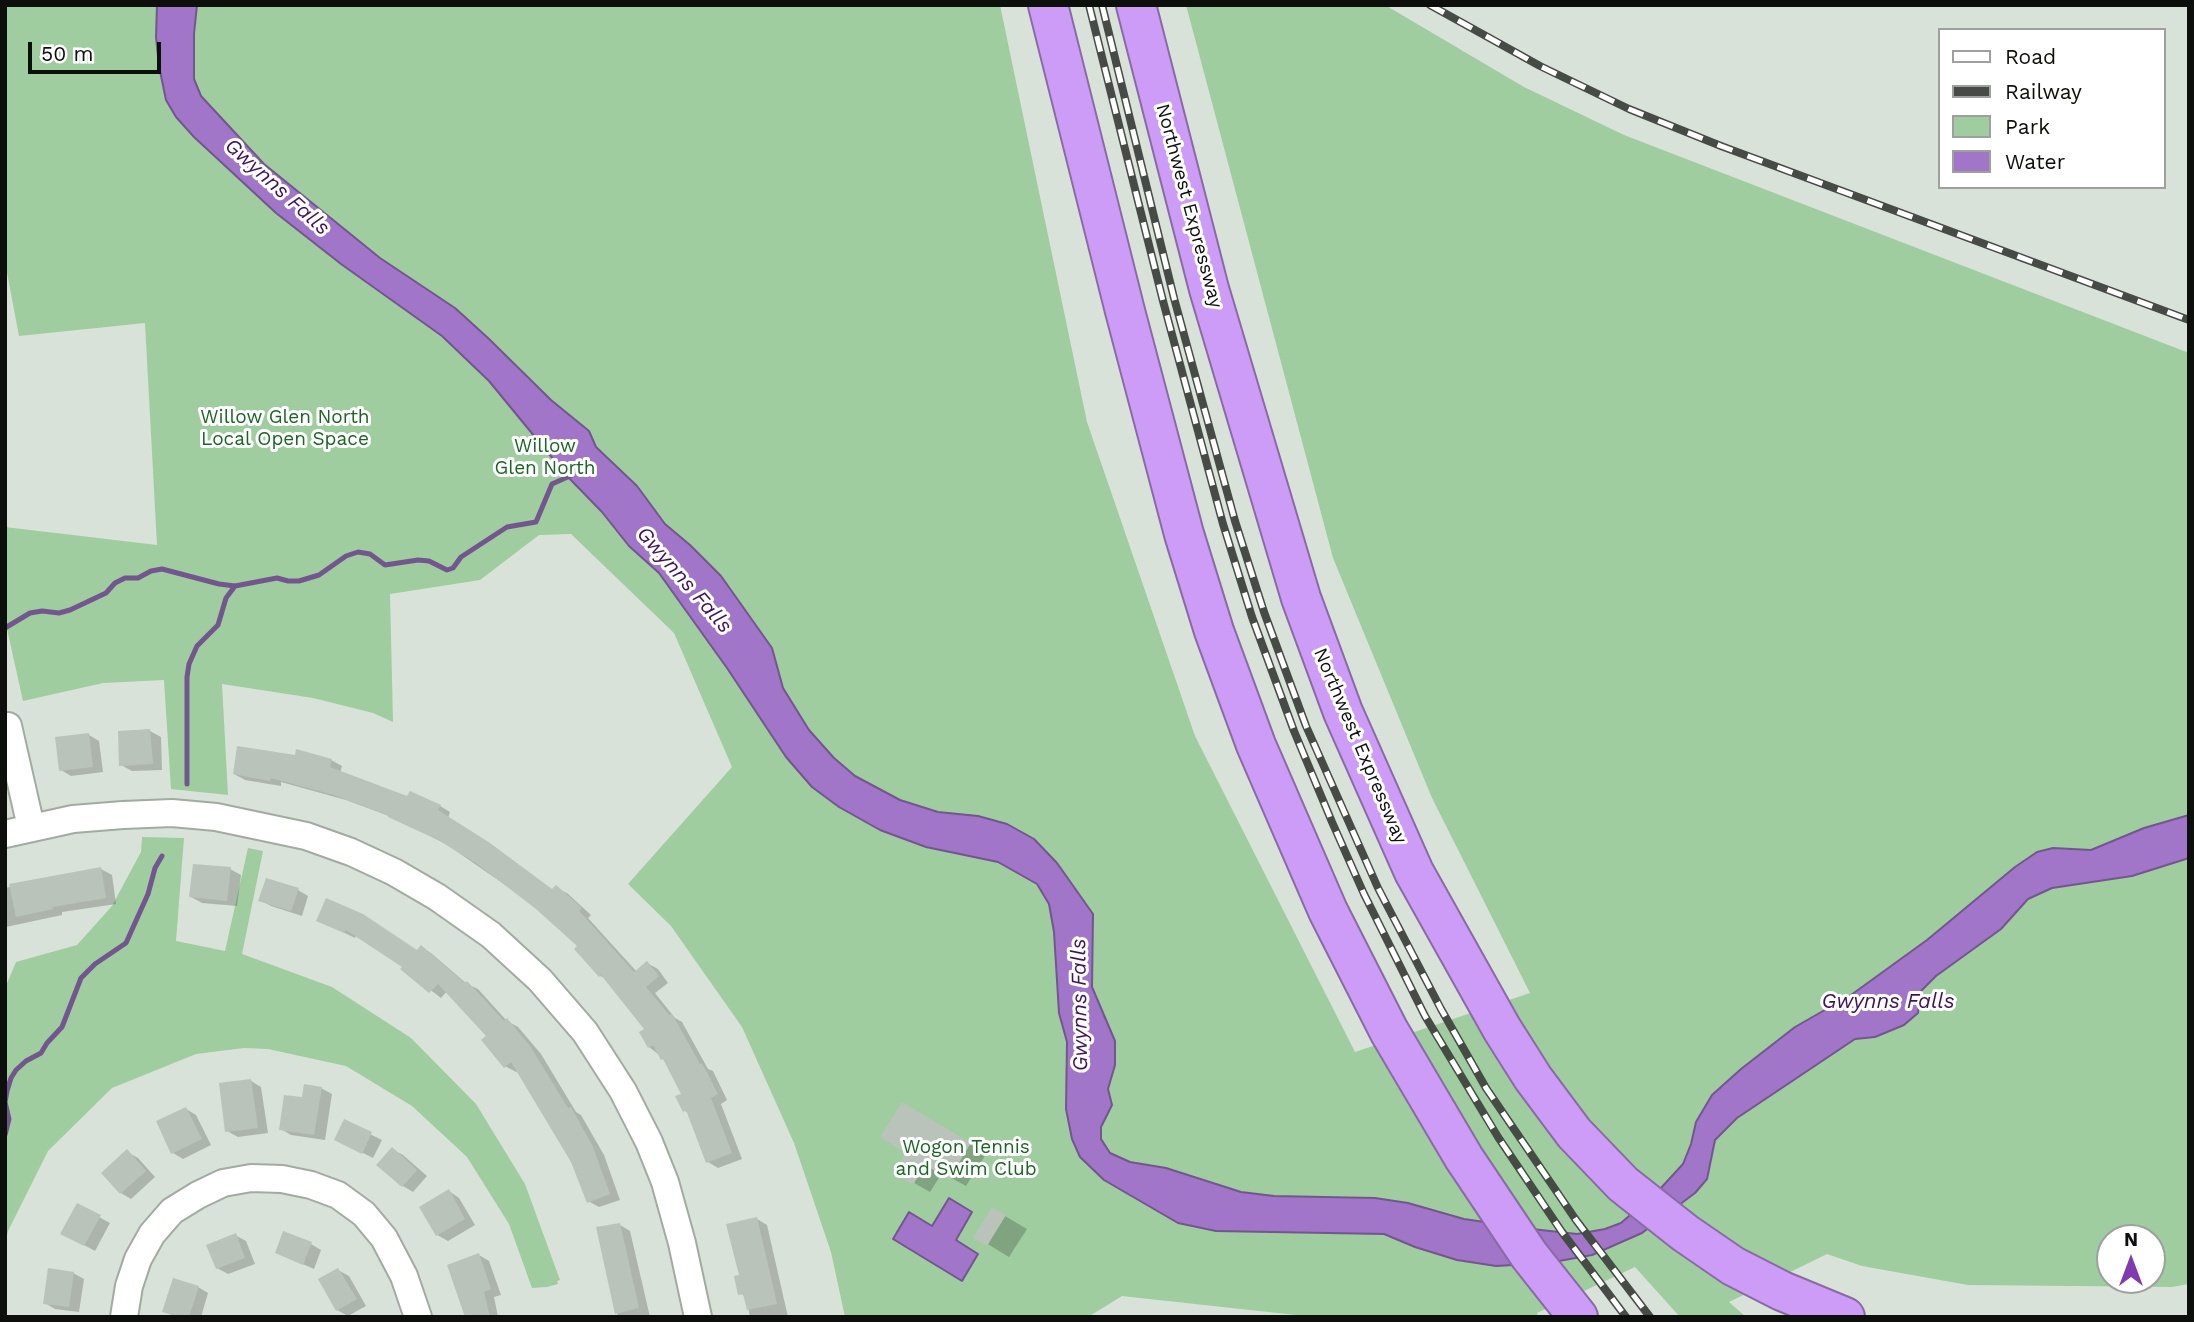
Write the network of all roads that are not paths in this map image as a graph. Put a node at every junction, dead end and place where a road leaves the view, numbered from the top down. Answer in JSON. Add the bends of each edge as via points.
{"nodes":[{"id":1,"x":1048,"y":5,"type":"edge"},
{"id":2,"x":1136,"y":5,"type":"edge"},
{"id":3,"x":8,"y":726,"type":"dead end"},
{"id":4,"x":31,"y":827,"type":"junction"},
{"id":5,"x":5,"y":834,"type":"edge"},
{"id":6,"x":124,"y":1317,"type":"edge"},
{"id":7,"x":418,"y":1317,"type":"edge"},
{"id":8,"x":698,"y":1317,"type":"edge"},
{"id":9,"x":1578,"y":1317,"type":"edge"},
{"id":10,"x":1845,"y":1317,"type":"edge"}],
"edges":[{"from":1,"to":9,"type":"highway","via":[[1184,534],[1256,745],[1328,911],[1388,1031],[1464,1158],[1529,1255]]},
{"from":2,"to":10,"type":"highway","name":"Northwest Expressway","via":[[1209,289],[1301,598],[1343,712],[1414,872],[1526,1068],[1574,1133],[1623,1184],[1733,1266]]},
{"from":3,"to":4,"type":"street"},
{"from":4,"to":5,"type":"street"},
{"from":4,"to":8,"type":"street","via":[[73,819],[172,813],[263,825],[351,852],[394,872],[491,935],[540,980],[585,1032],[623,1091],[665,1182]]},
{"from":6,"to":7,"type":"street","via":[[138,1259],[172,1212],[223,1183],[251,1178],[311,1185],[338,1195],[364,1213],[389,1247]]}]}
